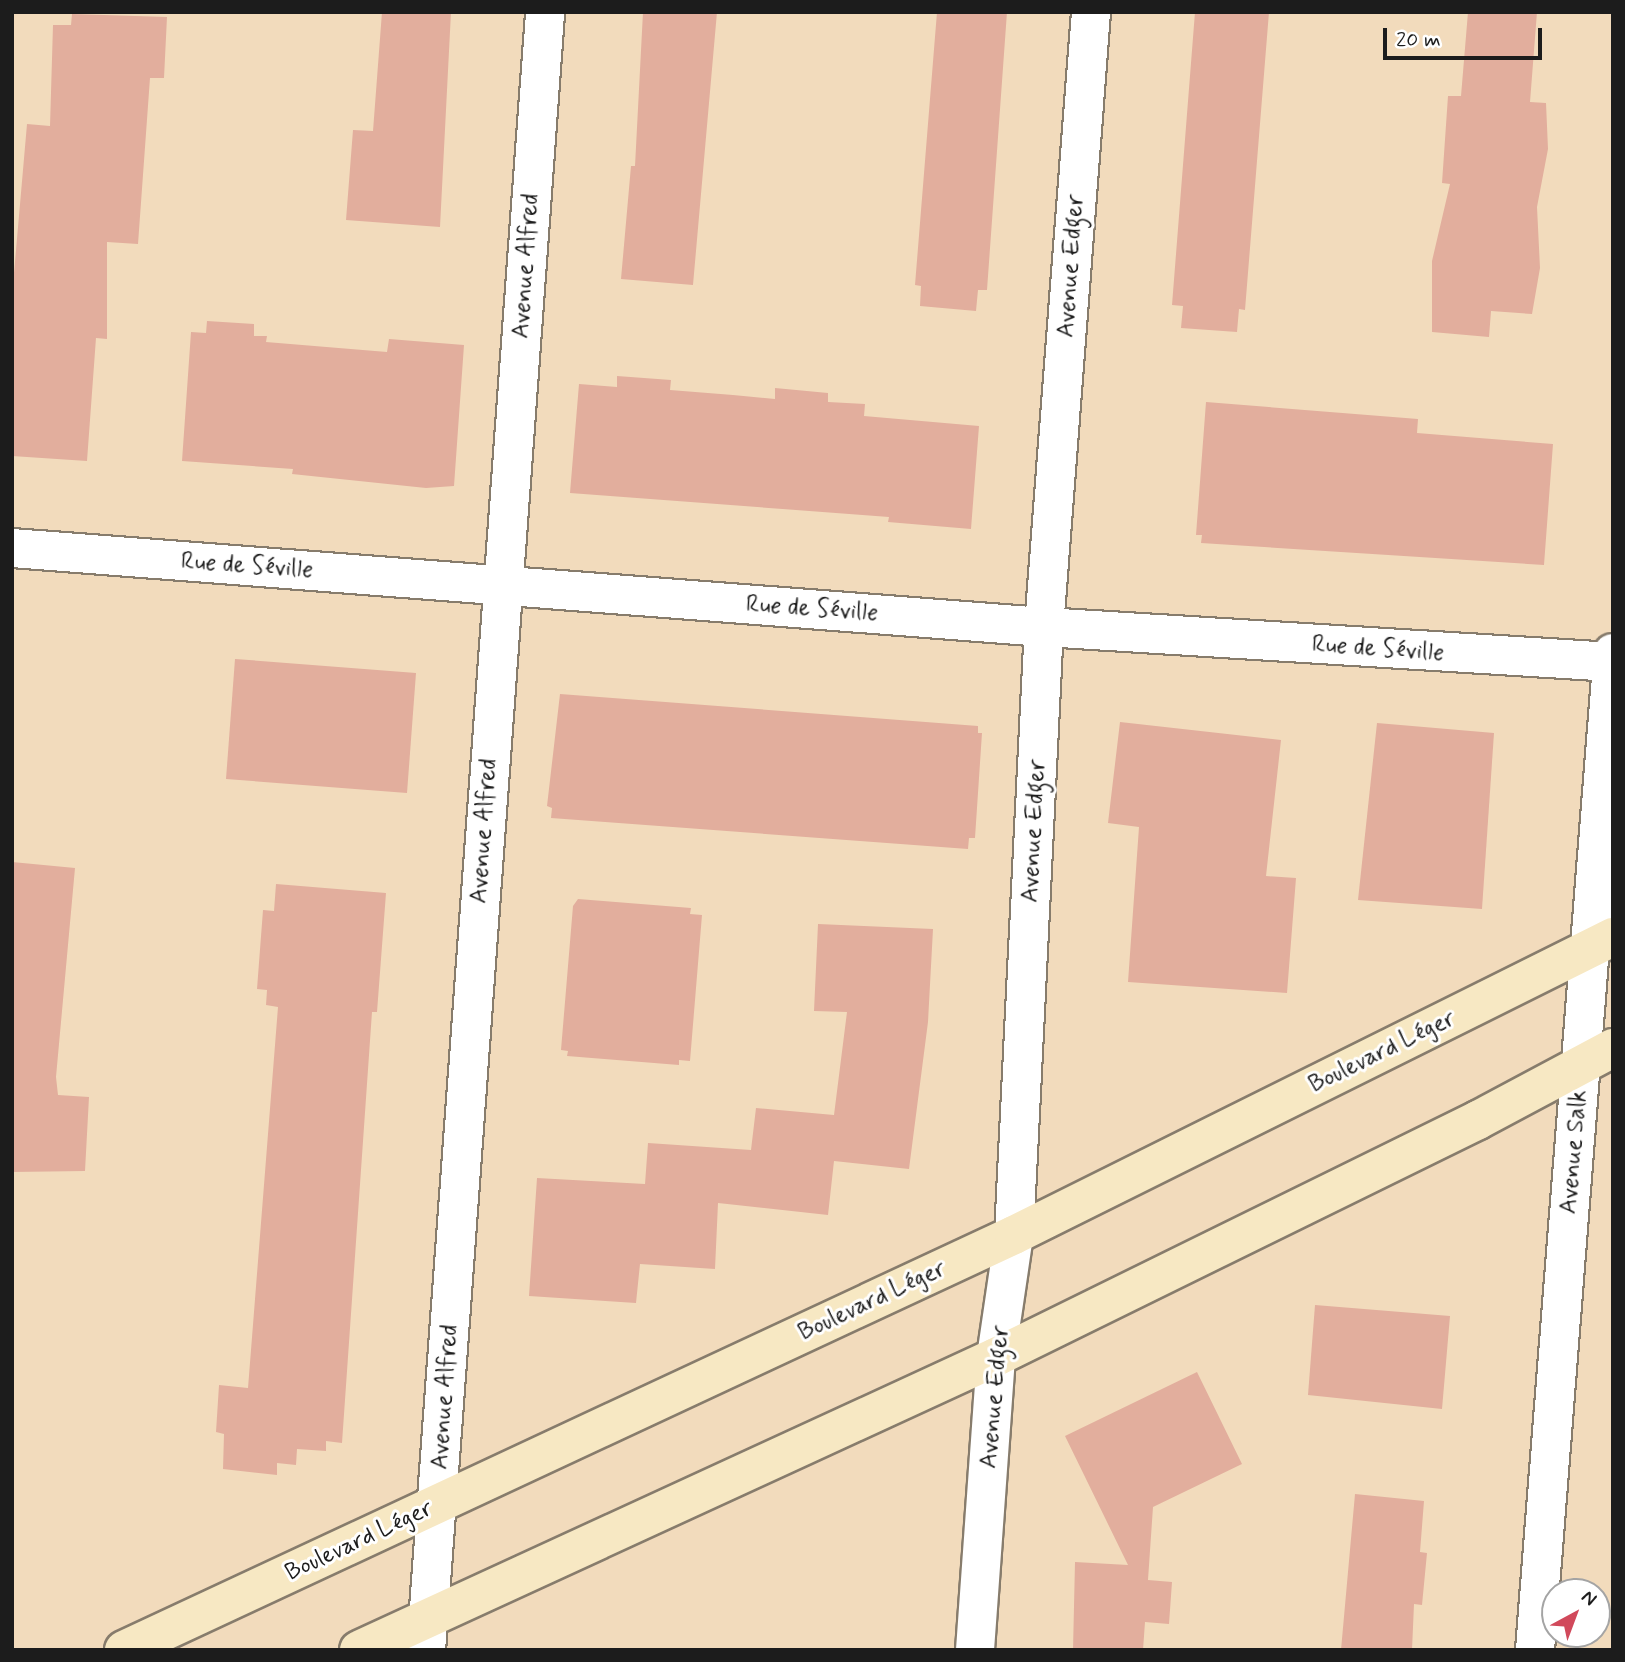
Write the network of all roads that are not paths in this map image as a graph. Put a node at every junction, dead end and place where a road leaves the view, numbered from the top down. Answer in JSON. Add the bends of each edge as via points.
{"nodes":[{"id":1,"x":545,"y":12,"type":"edge"},
{"id":2,"x":1091,"y":12,"type":"edge"},
{"id":3,"x":12,"y":548,"type":"edge"},
{"id":4,"x":502,"y":585,"type":"junction"},
{"id":5,"x":1044,"y":627,"type":"junction"},
{"id":6,"x":1613,"y":653,"type":"edge"},
{"id":7,"x":1612,"y":662,"type":"edge"},
{"id":8,"x":1601,"y":943,"type":"edge"},
{"id":9,"x":1597,"y":1056,"type":"edge"},
{"id":10,"x":1014,"y":1235,"type":"junction"},
{"id":11,"x":996,"y":1357,"type":"junction"},
{"id":12,"x":438,"y":1505,"type":"junction"},
{"id":13,"x":427,"y":1634,"type":"edge"},
{"id":14,"x":124,"y":1650,"type":"edge"},
{"id":15,"x":359,"y":1650,"type":"edge"},
{"id":16,"x":975,"y":1650,"type":"edge"},
{"id":17,"x":1535,"y":1650,"type":"edge"}],
"edges":[{"from":1,"to":4,"type":"street","name":"Avenue Alfred"},
{"from":2,"to":5,"type":"street","name":"Avenue Edger"},
{"from":3,"to":4,"type":"street","name":"Rue de Séville"},
{"from":4,"to":5,"type":"street","name":"Rue de Séville"},
{"from":4,"to":12,"type":"street","name":"Avenue Alfred"},
{"from":5,"to":7,"type":"street","name":"Rue de Séville"},
{"from":5,"to":10,"type":"street","name":"Avenue Edger"},
{"from":6,"to":7,"type":"street","name":"Avenue Salk"},
{"from":7,"to":8,"type":"street","name":"Avenue Salk"},
{"from":8,"to":9,"type":"street","name":"Avenue Salk"},
{"from":8,"to":10,"type":"main road","name":"Boulevard Léger"},
{"from":9,"to":11,"type":"main road","via":[[1478,1120]]},
{"from":9,"to":17,"type":"street","name":"Avenue Salk"},
{"from":10,"to":11,"type":"street","name":"Avenue Edger"},
{"from":10,"to":12,"type":"main road","name":"Boulevard Léger"},
{"from":11,"to":13,"type":"main road"},
{"from":11,"to":16,"type":"street","name":"Avenue Edger"},
{"from":12,"to":13,"type":"street","name":"Avenue Alfred"},
{"from":12,"to":14,"type":"main road","name":"Boulevard Léger"},
{"from":13,"to":15,"type":"main road"}]}
